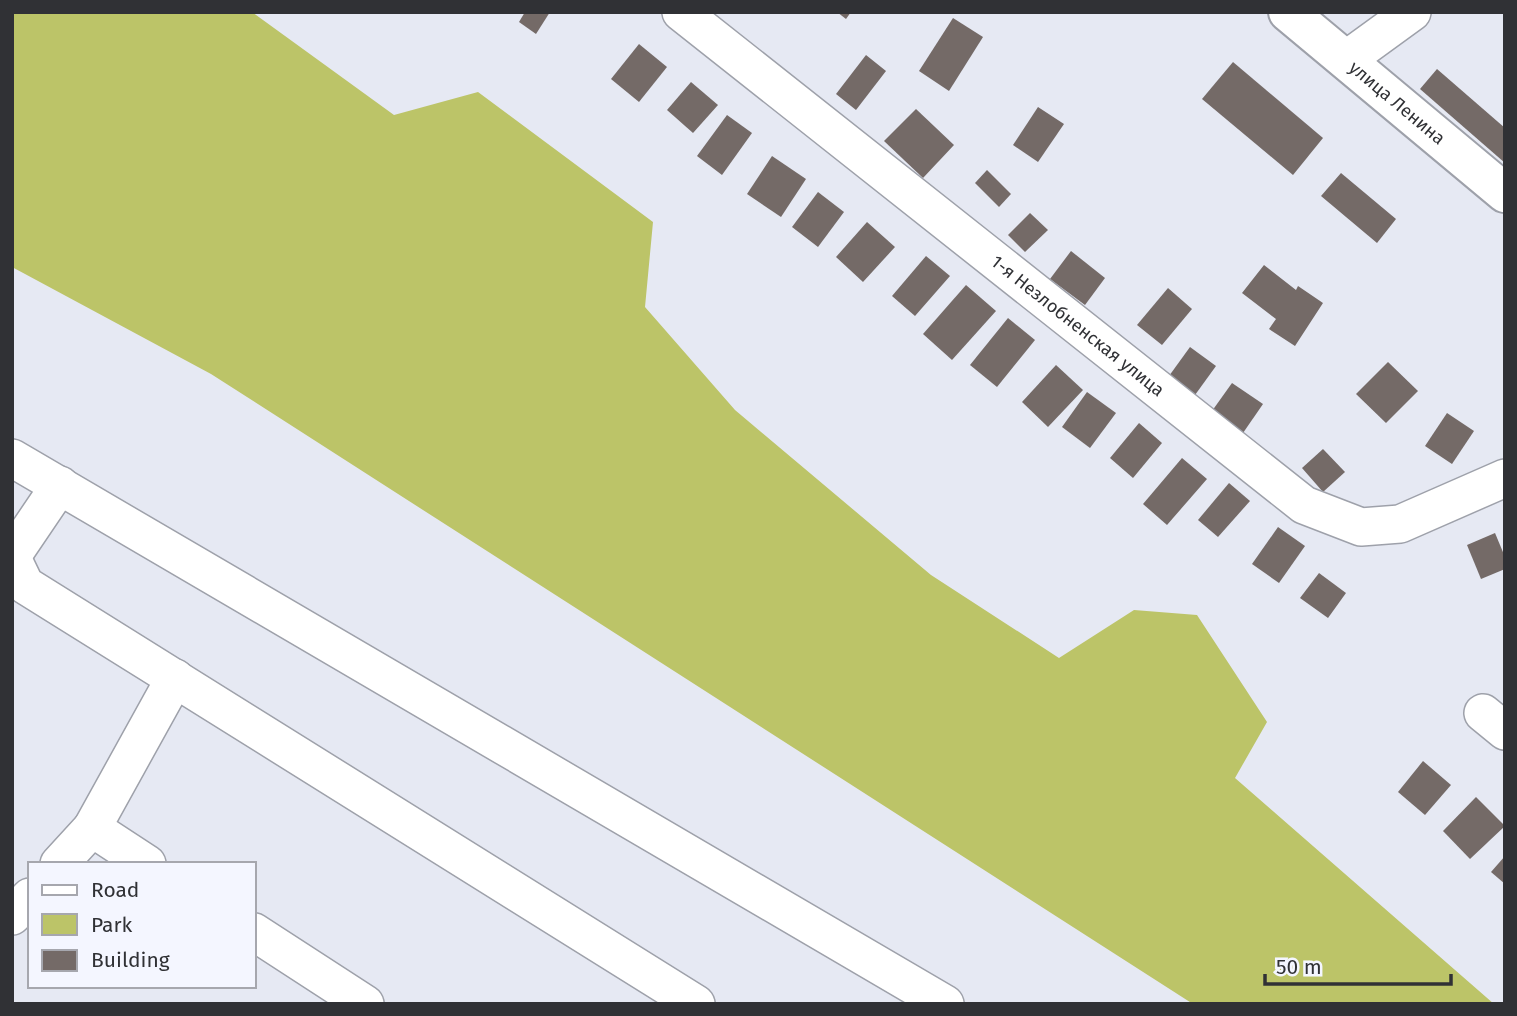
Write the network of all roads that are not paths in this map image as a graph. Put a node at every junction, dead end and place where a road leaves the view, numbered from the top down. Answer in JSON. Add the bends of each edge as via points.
{"nodes":[{"id":1,"x":681,"y":12,"type":"edge"},
{"id":2,"x":1288,"y":12,"type":"edge"},
{"id":3,"x":1412,"y":12,"type":"edge"},
{"id":4,"x":1346,"y":60,"type":"junction"},
{"id":5,"x":1504,"y":192,"type":"edge"},
{"id":6,"x":12,"y":458,"type":"edge"},
{"id":7,"x":1505,"y":478,"type":"edge"},
{"id":8,"x":60,"y":485,"type":"junction"},
{"id":9,"x":12,"y":557,"type":"edge"},
{"id":10,"x":174,"y":678,"type":"junction"},
{"id":11,"x":92,"y":828,"type":"junction"},
{"id":12,"x":62,"y":862,"type":"edge"},
{"id":13,"x":145,"y":862,"type":"edge"},
{"id":14,"x":28,"y":899,"type":"edge"},
{"id":15,"x":12,"y":916,"type":"edge"},
{"id":16,"x":256,"y":933,"type":"edge"},
{"id":17,"x":365,"y":1004,"type":"edge"},
{"id":18,"x":696,"y":1004,"type":"edge"},
{"id":19,"x":946,"y":1004,"type":"edge"}],
"edges":[{"from":1,"to":7,"type":"street","name":"1-я Незлобненская улица","via":[[1304,505],[1361,527],[1400,524]]},
{"from":2,"to":4,"type":"main road","name":"улица Ленина"},
{"from":3,"to":4,"type":"street"},
{"from":4,"to":5,"type":"main road","name":"улица Ленина"},
{"from":6,"to":8,"type":"street"},
{"from":8,"to":9,"type":"street"},
{"from":8,"to":19,"type":"street"},
{"from":9,"to":10,"type":"street","via":[[26,585]]},
{"from":10,"to":11,"type":"street"},
{"from":10,"to":18,"type":"street"},
{"from":11,"to":12,"type":"street"},
{"from":11,"to":13,"type":"street"},
{"from":14,"to":15,"type":"street"},
{"from":16,"to":17,"type":"street"}]}
